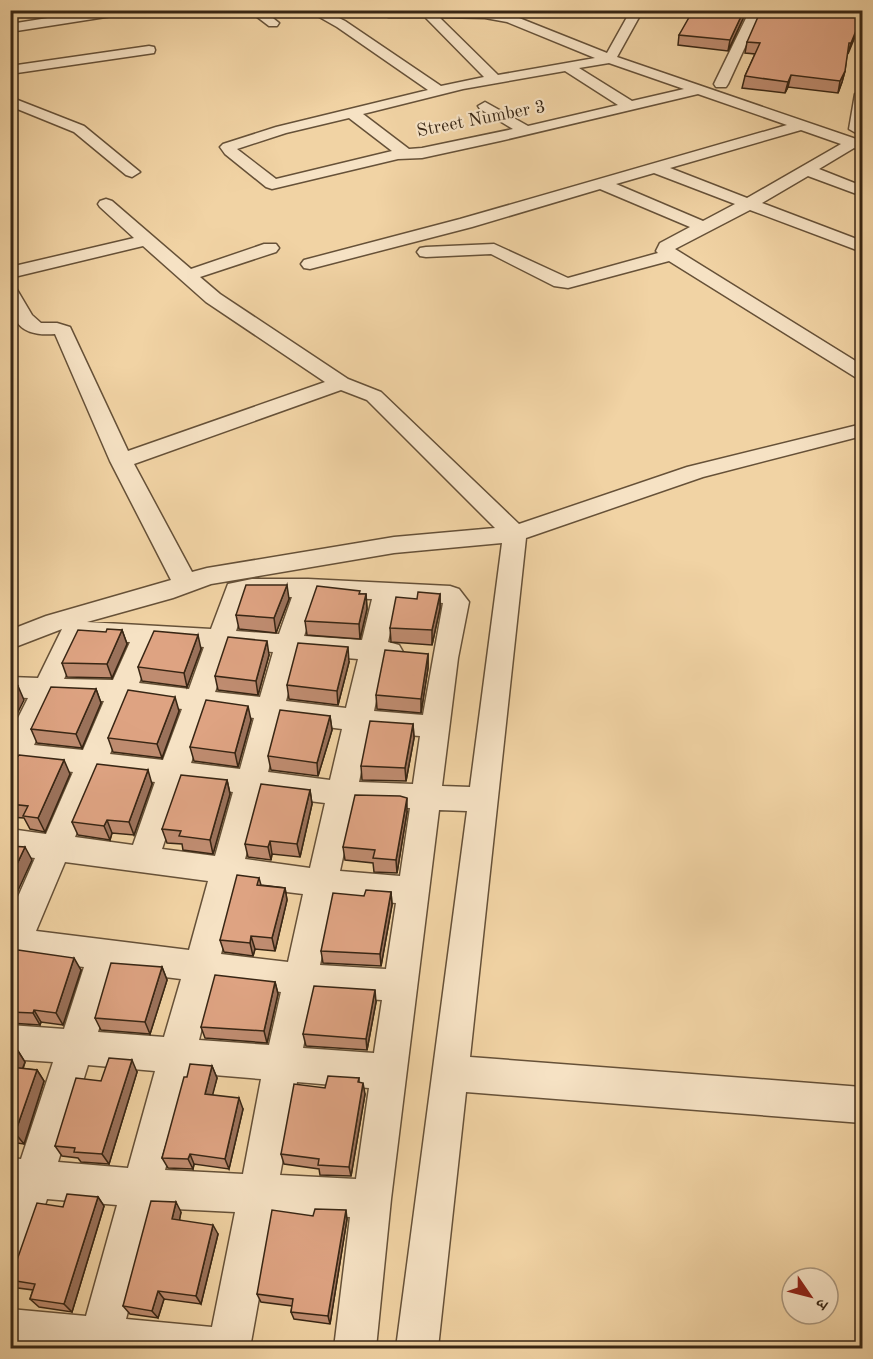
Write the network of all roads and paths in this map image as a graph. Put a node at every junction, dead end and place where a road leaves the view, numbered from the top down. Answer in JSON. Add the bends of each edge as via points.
{"nodes":[{"id":1,"x":125,"y":10,"type":"edge"},
{"id":2,"x":254,"y":10,"type":"edge"},
{"id":3,"x":313,"y":10,"type":"edge"},
{"id":4,"x":369,"y":10,"type":"edge"},
{"id":5,"x":637,"y":10,"type":"edge"},
{"id":6,"x":756,"y":10,"type":"edge"},
{"id":7,"x":428,"y":13,"type":"junction"},
{"id":8,"x":273,"y":23,"type":"dead end"},
{"id":9,"x":10,"y":28,"type":"edge"},
{"id":10,"x":149,"y":50,"type":"dead end"},
{"id":11,"x":611,"y":57,"type":"junction"},
{"id":12,"x":566,"y":66,"type":"junction"},
{"id":13,"x":11,"y":67,"type":"edge"},
{"id":14,"x":494,"y":79,"type":"junction"},
{"id":15,"x":721,"y":84,"type":"dead end"},
{"id":16,"x":698,"y":90,"type":"junction"},
{"id":17,"x":439,"y":91,"type":"junction"},
{"id":18,"x":862,"y":94,"type":"edge"},
{"id":19,"x":10,"y":101,"type":"edge"},
{"id":20,"x":485,"y":106,"type":"dead end"},
{"id":21,"x":633,"y":107,"type":"junction"},
{"id":22,"x":352,"y":113,"type":"junction"},
{"id":23,"x":263,"y":117,"type":"dead end"},
{"id":24,"x":802,"y":125,"type":"junction"},
{"id":25,"x":281,"y":130,"type":"junction"},
{"id":26,"x":526,"y":130,"type":"junction"},
{"id":27,"x":857,"y":139,"type":"edge"},
{"id":28,"x":405,"y":153,"type":"junction"},
{"id":29,"x":658,"y":169,"type":"junction"},
{"id":30,"x":807,"y":170,"type":"junction"},
{"id":31,"x":132,"y":172,"type":"dead end"},
{"id":32,"x":602,"y":184,"type":"junction"},
{"id":33,"x":862,"y":191,"type":"edge"},
{"id":34,"x":106,"y":204,"type":"dead end"},
{"id":35,"x":748,"y":204,"type":"junction"},
{"id":36,"x":704,"y":227,"type":"junction"},
{"id":37,"x":145,"y":240,"type":"junction"},
{"id":38,"x":862,"y":247,"type":"edge"},
{"id":39,"x":270,"y":248,"type":"dead end"},
{"id":40,"x":426,"y":252,"type":"dead end"},
{"id":41,"x":672,"y":255,"type":"junction"},
{"id":42,"x":310,"y":264,"type":"dead end"},
{"id":43,"x":10,"y":273,"type":"edge"},
{"id":44,"x":188,"y":276,"type":"junction"},
{"id":45,"x":10,"y":292,"type":"edge"},
{"id":46,"x":862,"y":373,"type":"edge"},
{"id":47,"x":341,"y":383,"type":"junction"},
{"id":48,"x":862,"y":430,"type":"edge"},
{"id":49,"x":121,"y":461,"type":"junction"},
{"id":50,"x":515,"y":534,"type":"junction"},
{"id":51,"x":186,"y":584,"type":"junction"},
{"id":52,"x":308,"y":588,"type":"junction"},
{"id":53,"x":386,"y":591,"type":"junction"},
{"id":54,"x":147,"y":633,"type":"junction"},
{"id":55,"x":220,"y":638,"type":"junction"},
{"id":56,"x":10,"y":640,"type":"edge"},
{"id":57,"x":288,"y":644,"type":"junction"},
{"id":58,"x":374,"y":651,"type":"junction"},
{"id":59,"x":425,"y":656,"type":"junction"},
{"id":60,"x":10,"y":687,"type":"edge"},
{"id":61,"x":46,"y":689,"type":"junction"},
{"id":62,"x":122,"y":691,"type":"junction"},
{"id":63,"x":199,"y":700,"type":"junction"},
{"id":64,"x":271,"y":709,"type":"junction"},
{"id":65,"x":358,"y":720,"type":"junction"},
{"id":66,"x":435,"y":727,"type":"junction"},
{"id":67,"x":12,"y":758,"type":"edge"},
{"id":68,"x":91,"y":763,"type":"junction"},
{"id":69,"x":173,"y":772,"type":"junction"},
{"id":70,"x":251,"y":782,"type":"junction"},
{"id":71,"x":342,"y":793,"type":"junction"},
{"id":72,"x":426,"y":797,"type":"junction"},
{"id":73,"x":483,"y":801,"type":"junction"},
{"id":74,"x":10,"y":842,"type":"edge"},
{"id":75,"x":56,"y":848,"type":"junction"},
{"id":76,"x":143,"y":859,"type":"junction"},
{"id":77,"x":228,"y":870,"type":"junction"},
{"id":78,"x":322,"y":883,"type":"junction"},
{"id":79,"x":413,"y":891,"type":"junction"},
{"id":80,"x":12,"y":947,"type":"edge"},
{"id":81,"x":105,"y":954,"type":"junction"},
{"id":82,"x":201,"y":966,"type":"junction"},
{"id":83,"x":301,"y":979,"type":"junction"},
{"id":84,"x":400,"y":986,"type":"junction"},
{"id":85,"x":10,"y":1042,"type":"edge"},
{"id":86,"x":76,"y":1047,"type":"junction"},
{"id":87,"x":178,"y":1055,"type":"junction"},
{"id":88,"x":282,"y":1064,"type":"junction"},
{"id":89,"x":389,"y":1072,"type":"junction"},
{"id":90,"x":450,"y":1073,"type":"junction"},
{"id":91,"x":862,"y":1105,"type":"edge"},
{"id":92,"x":22,"y":1178,"type":"edge"},
{"id":93,"x":142,"y":1188,"type":"junction"},
{"id":94,"x":258,"y":1194,"type":"junction"},
{"id":95,"x":372,"y":1199,"type":"junction"},
{"id":96,"x":10,"y":1254,"type":"edge"},
{"id":97,"x":10,"y":1330,"type":"edge"},
{"id":98,"x":100,"y":1343,"type":"edge"},
{"id":99,"x":217,"y":1348,"type":"edge"},
{"id":100,"x":229,"y":1348,"type":"edge"},
{"id":101,"x":355,"y":1348,"type":"edge"},
{"id":102,"x":417,"y":1348,"type":"edge"}],
"edges":[{"from":1,"to":9,"type":"street"},
{"from":2,"to":8,"type":"street"},
{"from":3,"to":17,"type":"street","via":[[341,24]]},
{"from":4,"to":7,"type":"street"},
{"from":5,"to":11,"type":"street"},
{"from":6,"to":15,"type":"street"},
{"from":7,"to":11,"type":"street","via":[[485,14],[510,19]]},
{"from":7,"to":14,"type":"street"},
{"from":10,"to":13,"type":"street"},
{"from":11,"to":12,"type":"street"},
{"from":11,"to":16,"type":"street"},
{"from":12,"to":14,"type":"street"},
{"from":12,"to":21,"type":"street"},
{"from":14,"to":17,"type":"street"},
{"from":16,"to":21,"type":"street","name":"Street Number 3"},
{"from":16,"to":24,"type":"street"},
{"from":17,"to":22,"type":"street"},
{"from":18,"to":27,"type":"street"},
{"from":19,"to":31,"type":"street","via":[[79,129]]},
{"from":20,"to":26,"type":"street"},
{"from":21,"to":26,"type":"street","name":"Street Number 3"},
{"from":22,"to":25,"type":"street"},
{"from":22,"to":28,"type":"street"},
{"from":23,"to":25,"type":"street"},
{"from":24,"to":27,"type":"street"},
{"from":24,"to":29,"type":"street"},
{"from":25,"to":28,"type":"street","name":"Street Number 3","via":[[228,147],[272,184]]},
{"from":26,"to":28,"type":"street","name":"Street Number 3","via":[[422,153]]},
{"from":27,"to":30,"type":"street"},
{"from":29,"to":32,"type":"street"},
{"from":29,"to":35,"type":"street"},
{"from":30,"to":33,"type":"street"},
{"from":30,"to":35,"type":"street"},
{"from":32,"to":36,"type":"street"},
{"from":32,"to":42,"type":"street"},
{"from":34,"to":37,"type":"street"},
{"from":35,"to":36,"type":"street"},
{"from":35,"to":38,"type":"street"},
{"from":36,"to":41,"type":"street","via":[[666,247],[665,251]]},
{"from":37,"to":43,"type":"street"},
{"from":37,"to":44,"type":"street"},
{"from":39,"to":44,"type":"street"},
{"from":40,"to":41,"type":"street","via":[[494,249],[568,283]]},
{"from":41,"to":46,"type":"street"},
{"from":44,"to":47,"type":"street","via":[[213,298]]},
{"from":45,"to":49,"type":"street","via":[[28,324],[41,330],[57,327],[63,331]]},
{"from":47,"to":49,"type":"street"},
{"from":47,"to":50,"type":"street","via":[[374,396]]},
{"from":48,"to":50,"type":"street","via":[[695,472]]},
{"from":49,"to":51,"type":"street"},
{"from":50,"to":51,"type":"street","via":[[394,545],[207,576]]},
{"from":50,"to":73,"type":"street"},
{"from":51,"to":56,"type":"street","via":[[55,622]]},
{"from":52,"to":53,"type":"street"},
{"from":52,"to":55,"type":"street","via":[[237,590]]},
{"from":52,"to":57,"type":"street"},
{"from":53,"to":58,"type":"street"},
{"from":53,"to":59,"type":"street","via":[[450,595],[456,602]]},
{"from":54,"to":55,"type":"street"},
{"from":54,"to":61,"type":"street","via":[[72,634]]},
{"from":54,"to":62,"type":"street"},
{"from":55,"to":57,"type":"street"},
{"from":55,"to":63,"type":"street"},
{"from":57,"to":58,"type":"street"},
{"from":57,"to":64,"type":"street"},
{"from":58,"to":59,"type":"street"},
{"from":58,"to":65,"type":"street"},
{"from":59,"to":66,"type":"street"},
{"from":60,"to":61,"type":"street"},
{"from":61,"to":62,"type":"street"},
{"from":61,"to":67,"type":"street"},
{"from":62,"to":63,"type":"street"},
{"from":62,"to":68,"type":"street"},
{"from":63,"to":64,"type":"street"},
{"from":63,"to":69,"type":"street"},
{"from":64,"to":65,"type":"street"},
{"from":64,"to":70,"type":"street"},
{"from":65,"to":66,"type":"street"},
{"from":65,"to":71,"type":"street"},
{"from":66,"to":72,"type":"street"},
{"from":67,"to":68,"type":"street"},
{"from":68,"to":69,"type":"street"},
{"from":68,"to":75,"type":"street"},
{"from":69,"to":70,"type":"street"},
{"from":69,"to":76,"type":"street"},
{"from":70,"to":71,"type":"street"},
{"from":70,"to":77,"type":"street"},
{"from":71,"to":72,"type":"street"},
{"from":71,"to":78,"type":"street"},
{"from":72,"to":73,"type":"street"},
{"from":72,"to":79,"type":"street"},
{"from":73,"to":90,"type":"street"},
{"from":74,"to":75,"type":"street"},
{"from":75,"to":76,"type":"street"},
{"from":75,"to":80,"type":"street"},
{"from":76,"to":77,"type":"street"},
{"from":77,"to":78,"type":"street"},
{"from":77,"to":82,"type":"street"},
{"from":78,"to":79,"type":"street"},
{"from":78,"to":83,"type":"street"},
{"from":79,"to":84,"type":"street"},
{"from":80,"to":81,"type":"street"},
{"from":81,"to":82,"type":"street"},
{"from":81,"to":86,"type":"street"},
{"from":82,"to":83,"type":"street"},
{"from":82,"to":87,"type":"street"},
{"from":83,"to":84,"type":"street"},
{"from":83,"to":88,"type":"street"},
{"from":84,"to":89,"type":"street"},
{"from":85,"to":86,"type":"street"},
{"from":86,"to":87,"type":"street"},
{"from":86,"to":92,"type":"street"},
{"from":87,"to":88,"type":"street"},
{"from":87,"to":93,"type":"street"},
{"from":88,"to":89,"type":"street"},
{"from":88,"to":94,"type":"street"},
{"from":89,"to":95,"type":"street"},
{"from":90,"to":91,"type":"street"},
{"from":90,"to":102,"type":"street"},
{"from":92,"to":93,"type":"street"},
{"from":92,"to":96,"type":"street"},
{"from":93,"to":94,"type":"street"},
{"from":93,"to":98,"type":"street"},
{"from":94,"to":95,"type":"street"},
{"from":94,"to":100,"type":"street"},
{"from":95,"to":101,"type":"street"},
{"from":97,"to":98,"type":"street"},
{"from":98,"to":99,"type":"street"}]}
